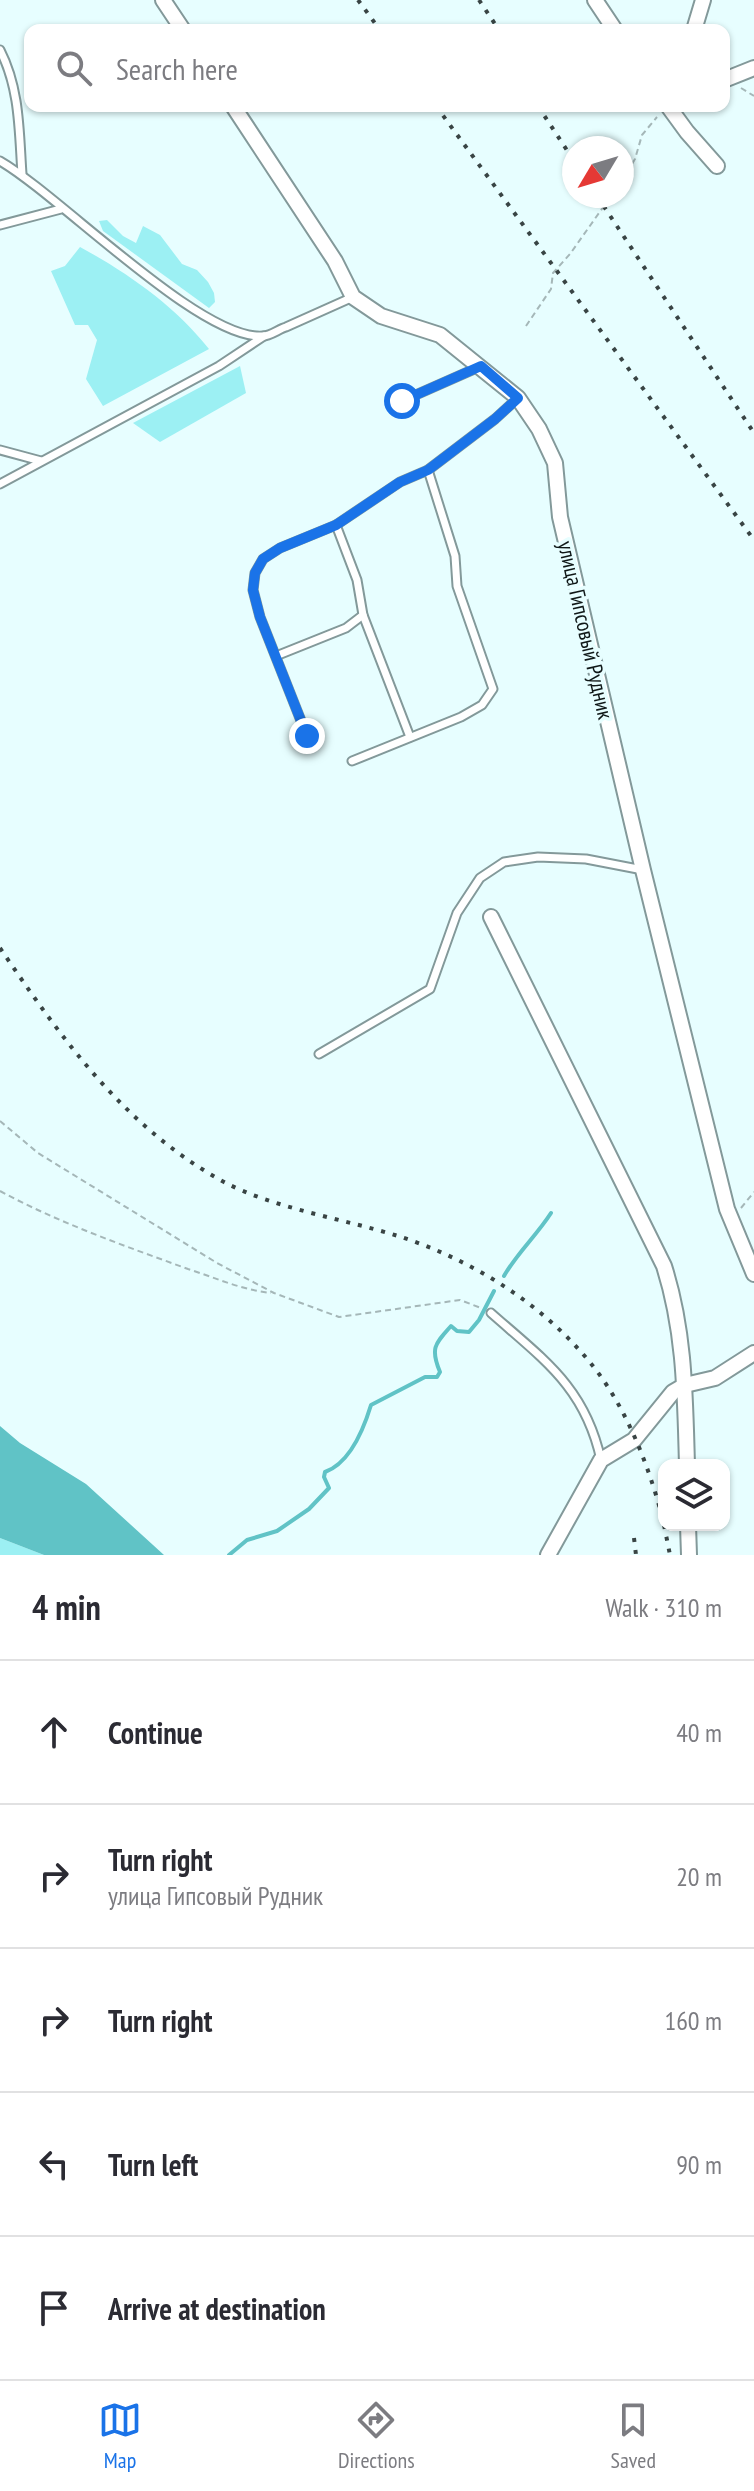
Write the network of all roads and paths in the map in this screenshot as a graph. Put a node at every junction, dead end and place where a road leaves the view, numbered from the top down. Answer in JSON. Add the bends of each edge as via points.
{"nodes":[{"id":1,"x":163,"y":0,"type":"edge"},
{"id":2,"x":595,"y":0,"type":"edge"},
{"id":3,"x":703,"y":0,"type":"edge"},
{"id":4,"x":179,"y":24,"type":"edge"},
{"id":5,"x":611,"y":24,"type":"edge"},
{"id":6,"x":696,"y":24,"type":"edge"},
{"id":7,"x":0,"y":50,"type":"edge"},
{"id":8,"x":754,"y":68,"type":"edge"},
{"id":9,"x":730,"y":78,"type":"edge"},
{"id":10,"x":237,"y":112,"type":"edge"},
{"id":11,"x":662,"y":112,"type":"edge"},
{"id":12,"x":673,"y":112,"type":"edge"},
{"id":13,"x":0,"y":161,"type":"edge"},
{"id":14,"x":634,"y":161,"type":"edge"},
{"id":15,"x":717,"y":166,"type":"dead end"},
{"id":16,"x":22,"y":174,"type":"junction"},
{"id":17,"x":603,"y":208,"type":"edge"},
{"id":18,"x":61,"y":209,"type":"junction"},
{"id":19,"x":0,"y":225,"type":"edge"},
{"id":20,"x":353,"y":297,"type":"junction"},
{"id":21,"x":526,"y":326,"type":"dead end"},
{"id":22,"x":264,"y":336,"type":"junction"},
{"id":23,"x":481,"y":366,"type":"junction"},
{"id":24,"x":518,"y":398,"type":"junction"},
{"id":25,"x":402,"y":401,"type":"dead end"},
{"id":26,"x":0,"y":450,"type":"edge"},
{"id":27,"x":41,"y":461,"type":"junction"},
{"id":28,"x":428,"y":470,"type":"junction"},
{"id":29,"x":0,"y":484,"type":"edge"},
{"id":30,"x":336,"y":525,"type":"junction"},
{"id":31,"x":363,"y":615,"type":"junction"},
{"id":32,"x":276,"y":656,"type":"junction"},
{"id":33,"x":307,"y":736,"type":"dead end"},
{"id":34,"x":410,"y":737,"type":"junction"},
{"id":35,"x":352,"y":761,"type":"dead end"},
{"id":36,"x":643,"y":870,"type":"junction"},
{"id":37,"x":491,"y":917,"type":"dead end"},
{"id":38,"x":319,"y":1054,"type":"dead end"},
{"id":39,"x":0,"y":1121,"type":"edge"},
{"id":40,"x":0,"y":1191,"type":"edge"},
{"id":41,"x":754,"y":1192,"type":"edge"},
{"id":42,"x":733,"y":1223,"type":"junction"},
{"id":43,"x":754,"y":1274,"type":"edge"},
{"id":44,"x":274,"y":1293,"type":"junction"},
{"id":45,"x":491,"y":1313,"type":"joint"},
{"id":46,"x":754,"y":1353,"type":"edge"},
{"id":47,"x":685,"y":1385,"type":"junction"},
{"id":48,"x":687,"y":1459,"type":"edge"},
{"id":49,"x":601,"y":1460,"type":"junction"},
{"id":50,"x":688,"y":1531,"type":"edge"},
{"id":51,"x":547,"y":1554,"type":"edge"},
{"id":52,"x":689,"y":1555,"type":"edge"}],
"edges":[{"from":1,"to":4,"type":"street"},
{"from":2,"to":5,"type":"street"},
{"from":3,"to":6,"type":"street"},
{"from":7,"to":16,"type":"lane","via":[[17,99]]},
{"from":8,"to":9,"type":"street"},
{"from":10,"to":20,"type":"street"},
{"from":11,"to":14,"type":"path","via":[[646,128]]},
{"from":12,"to":15,"type":"street"},
{"from":13,"to":16,"type":"lane"},
{"from":16,"to":18,"type":"lane"},
{"from":17,"to":21,"type":"path","via":[[553,273],[551,289]]},
{"from":18,"to":19,"type":"lane"},
{"from":18,"to":22,"type":"lane","via":[[220,325]]},
{"from":20,"to":22,"type":"lane"},
{"from":20,"to":23,"type":"street","name":"улица Гипсовый Рудник","via":[[381,316],[440,335]]},
{"from":22,"to":27,"type":"lane","via":[[219,366]]},
{"from":23,"to":24,"type":"street","name":"улица Гипсовый Рудник"},
{"from":23,"to":25,"type":"lane"},
{"from":24,"to":28,"type":"lane"},
{"from":24,"to":36,"type":"street","name":"улица Гипсовый Рудник","via":[[555,463],[560,517]]},
{"from":26,"to":27,"type":"lane"},
{"from":27,"to":29,"type":"lane"},
{"from":28,"to":30,"type":"lane","via":[[400,482]]},
{"from":28,"to":34,"type":"lane","via":[[455,556],[457,586],[493,689],[482,705]]},
{"from":30,"to":31,"type":"lane","via":[[357,580]]},
{"from":30,"to":32,"type":"lane","via":[[280,548],[263,559],[255,573],[253,590]]},
{"from":31,"to":32,"type":"lane","via":[[346,628]]},
{"from":31,"to":34,"type":"lane"},
{"from":32,"to":33,"type":"lane"},
{"from":34,"to":35,"type":"lane"},
{"from":36,"to":38,"type":"lane","via":[[586,859],[504,862],[480,878],[457,913],[430,989]]},
{"from":36,"to":42,"type":"street","name":"улица Гипсовый Рудник"},
{"from":37,"to":47,"type":"street","via":[[664,1266],[681,1333]]},
{"from":39,"to":44,"type":"path","via":[[38,1153]]},
{"from":40,"to":44,"type":"path","via":[[156,1257],[252,1291]]},
{"from":41,"to":42,"type":"path"},
{"from":42,"to":43,"type":"street","name":"улица Гипсовый Рудник"},
{"from":44,"to":45,"type":"path","via":[[339,1317],[460,1300]]},
{"from":45,"to":49,"type":"lane","via":[[576,1394]]},
{"from":46,"to":47,"type":"street","via":[[715,1378]]},
{"from":47,"to":48,"type":"street"},
{"from":47,"to":49,"type":"street","via":[[664,1401],[634,1440]]},
{"from":49,"to":51,"type":"street"},
{"from":50,"to":52,"type":"street"}]}
